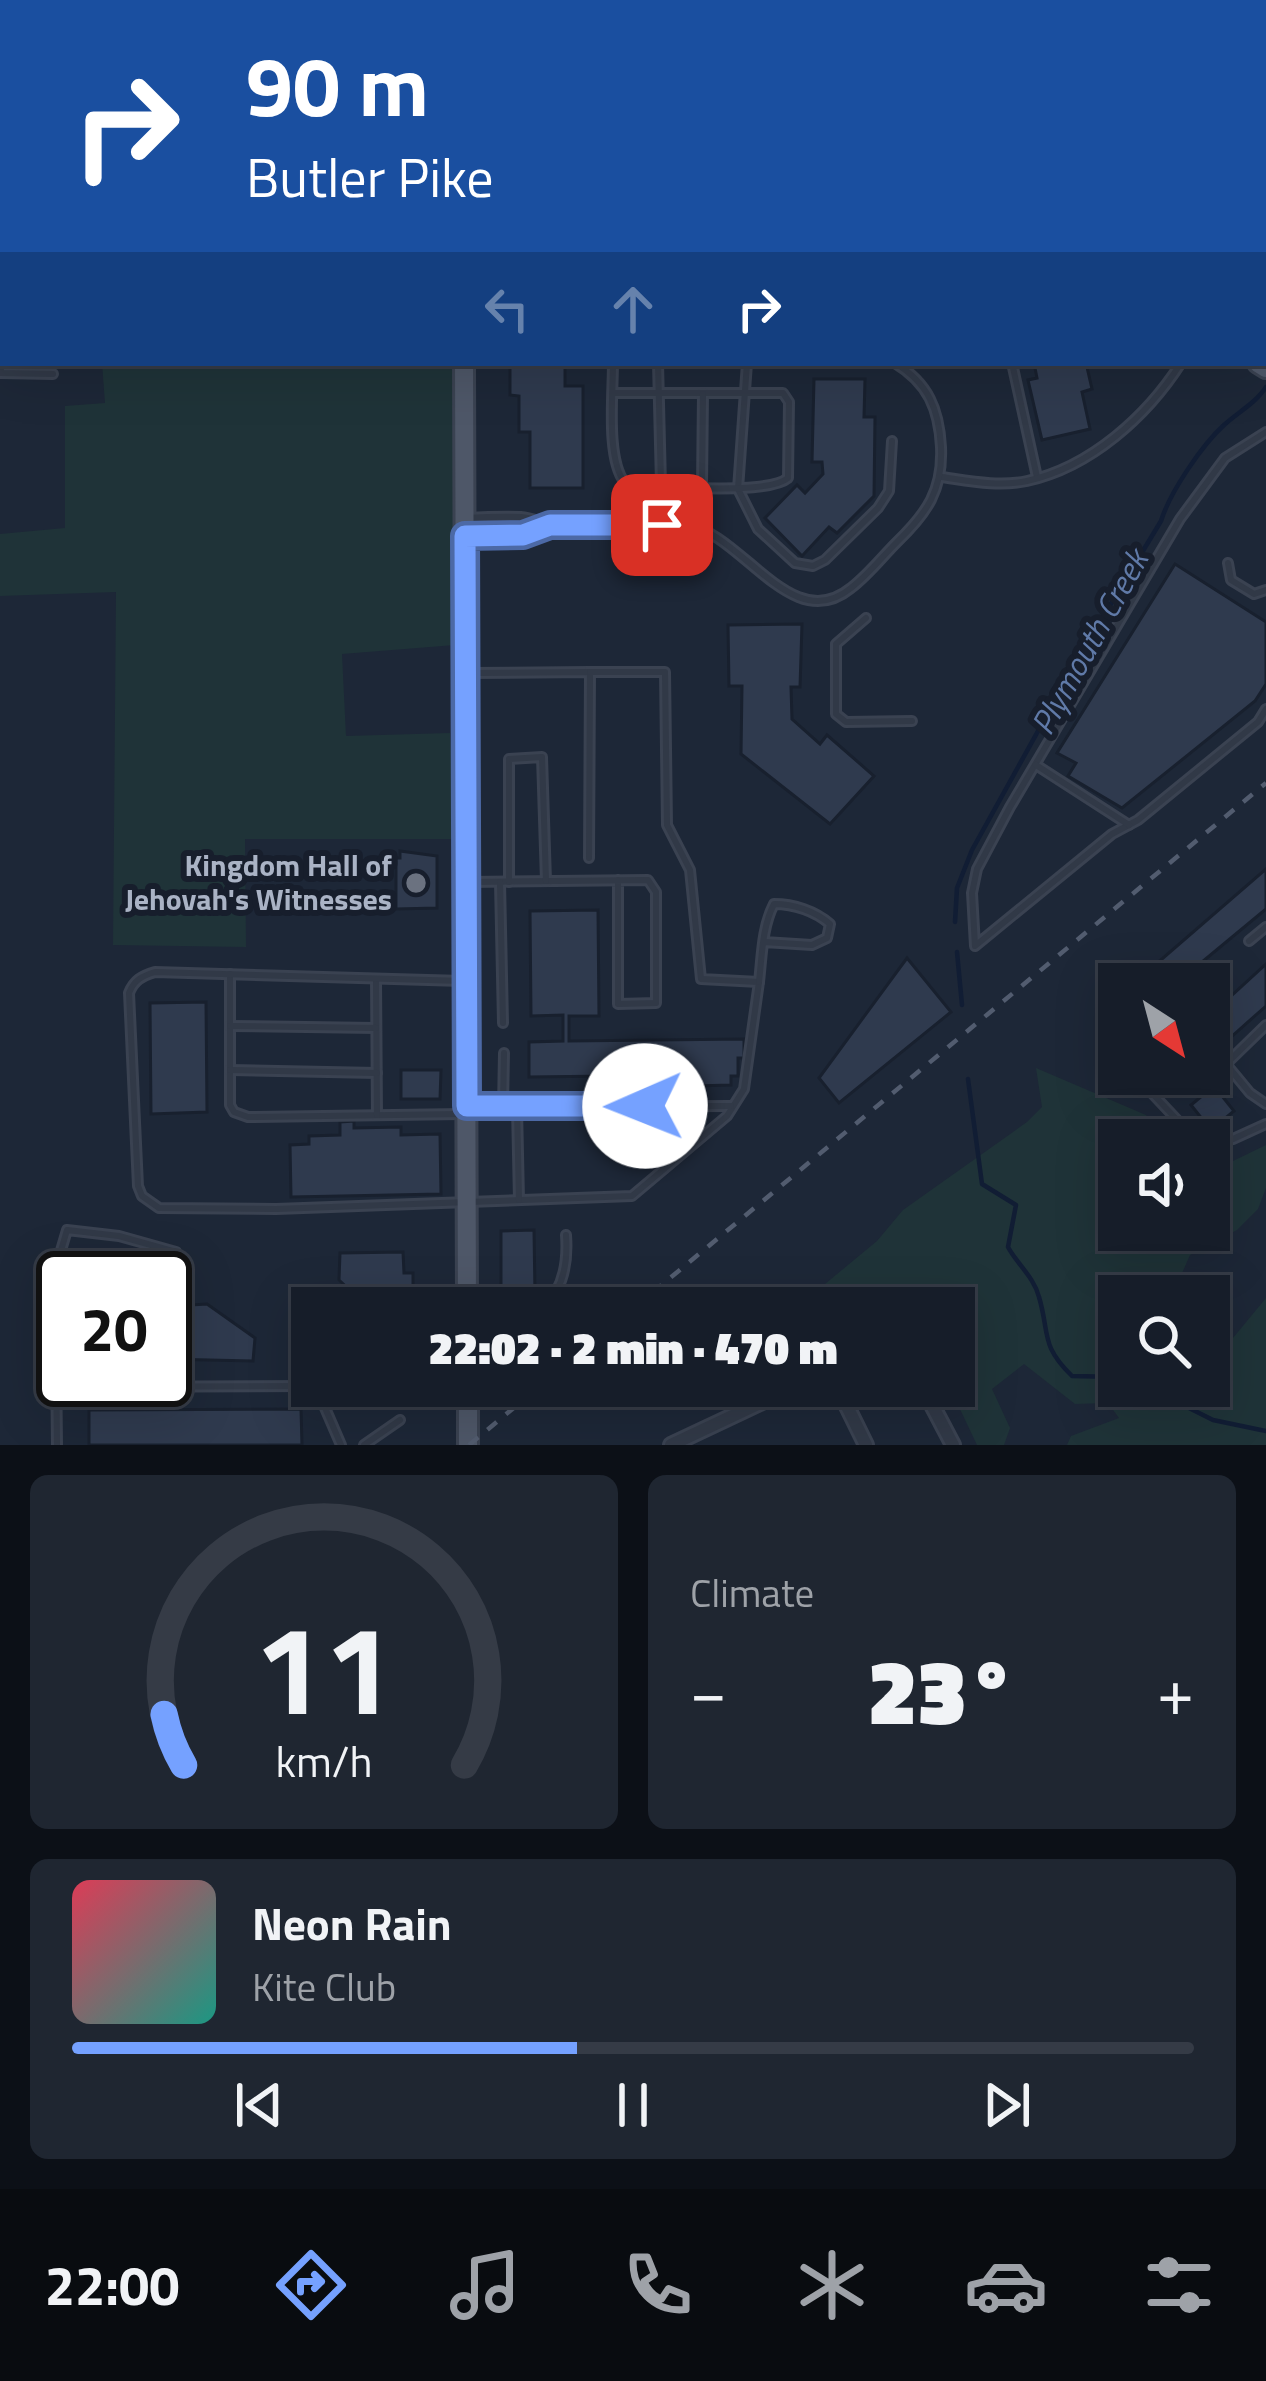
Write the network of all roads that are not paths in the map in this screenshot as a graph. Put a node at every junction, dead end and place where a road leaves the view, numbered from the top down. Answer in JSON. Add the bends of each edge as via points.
{"nodes":[{"id":1,"x":1,"y":366,"type":"edge"},
{"id":2,"x":464,"y":366,"type":"edge"},
{"id":3,"x":613,"y":366,"type":"edge"},
{"id":4,"x":658,"y":366,"type":"edge"},
{"id":5,"x":747,"y":366,"type":"edge"},
{"id":6,"x":900,"y":366,"type":"edge"},
{"id":7,"x":1013,"y":366,"type":"edge"},
{"id":8,"x":1178,"y":366,"type":"edge"},
{"id":9,"x":53,"y":374,"type":"dead end"},
{"id":10,"x":613,"y":394,"type":"junction"},
{"id":11,"x":658,"y":394,"type":"junction"},
{"id":12,"x":703,"y":394,"type":"junction"},
{"id":13,"x":746,"y":394,"type":"junction"},
{"id":14,"x":1266,"y":432,"type":"edge"},
{"id":15,"x":892,"y":441,"type":"dead end"},
{"id":16,"x":940,"y":477,"type":"junction"},
{"id":17,"x":1037,"y":477,"type":"junction"},
{"id":18,"x":660,"y":486,"type":"junction"},
{"id":19,"x":702,"y":486,"type":"junction"},
{"id":20,"x":737,"y":488,"type":"junction"},
{"id":21,"x":550,"y":525,"type":"junction"},
{"id":22,"x":662,"y":525,"type":"junction"},
{"id":23,"x":465,"y":527,"type":"junction"},
{"id":24,"x":1228,"y":563,"type":"dead end"},
{"id":25,"x":1266,"y":590,"type":"edge"},
{"id":26,"x":866,"y":618,"type":"dead end"},
{"id":27,"x":590,"y":672,"type":"junction"},
{"id":28,"x":465,"y":673,"type":"junction"},
{"id":29,"x":1266,"y":709,"type":"edge"},
{"id":30,"x":912,"y":721,"type":"dead end"},
{"id":31,"x":1035,"y":765,"type":"junction"},
{"id":32,"x":1130,"y":825,"type":"junction"},
{"id":33,"x":589,"y":858,"type":"dead end"},
{"id":34,"x":618,"y":880,"type":"junction"},
{"id":35,"x":546,"y":881,"type":"junction"},
{"id":36,"x":466,"y":882,"type":"junction"},
{"id":37,"x":505,"y":882,"type":"junction"},
{"id":38,"x":1266,"y":927,"type":"edge"},
{"id":39,"x":1250,"y":941,"type":"dead end"},
{"id":40,"x":764,"y":942,"type":"junction"},
{"id":41,"x":230,"y":974,"type":"junction"},
{"id":42,"x":376,"y":979,"type":"junction"},
{"id":43,"x":466,"y":982,"type":"junction"},
{"id":44,"x":758,"y":982,"type":"junction"},
{"id":45,"x":503,"y":1023,"type":"dead end"},
{"id":46,"x":1266,"y":1025,"type":"edge"},
{"id":47,"x":230,"y":1026,"type":"junction"},
{"id":48,"x":376,"y":1028,"type":"junction"},
{"id":49,"x":504,"y":1053,"type":"dead end"},
{"id":50,"x":1230,"y":1060,"type":"edge"},
{"id":51,"x":1230,"y":1069,"type":"edge"},
{"id":52,"x":230,"y":1070,"type":"junction"},
{"id":53,"x":376,"y":1073,"type":"junction"},
{"id":54,"x":1154,"y":1095,"type":"edge"},
{"id":55,"x":1266,"y":1104,"type":"edge"},
{"id":56,"x":730,"y":1106,"type":"junction"},
{"id":57,"x":503,"y":1107,"type":"junction"},
{"id":58,"x":517,"y":1108,"type":"junction"},
{"id":59,"x":467,"y":1110,"type":"junction"},
{"id":60,"x":377,"y":1115,"type":"junction"},
{"id":61,"x":1176,"y":1119,"type":"edge"},
{"id":62,"x":1266,"y":1124,"type":"edge"},
{"id":63,"x":1230,"y":1139,"type":"edge"},
{"id":64,"x":518,"y":1200,"type":"junction"},
{"id":65,"x":467,"y":1202,"type":"junction"},
{"id":66,"x":566,"y":1235,"type":"dead end"},
{"id":67,"x":61,"y":1251,"type":"edge"},
{"id":68,"x":172,"y":1251,"type":"edge"},
{"id":69,"x":467,"y":1287,"type":"edge"},
{"id":70,"x":557,"y":1287,"type":"edge"},
{"id":71,"x":192,"y":1386,"type":"edge"},
{"id":72,"x":291,"y":1386,"type":"edge"},
{"id":73,"x":58,"y":1407,"type":"edge"},
{"id":74,"x":325,"y":1407,"type":"edge"},
{"id":75,"x":467,"y":1407,"type":"edge"},
{"id":76,"x":751,"y":1407,"type":"edge"},
{"id":77,"x":847,"y":1407,"type":"edge"},
{"id":78,"x":933,"y":1407,"type":"edge"},
{"id":79,"x":400,"y":1420,"type":"dead end"},
{"id":80,"x":57,"y":1445,"type":"edge"},
{"id":81,"x":341,"y":1445,"type":"edge"},
{"id":82,"x":364,"y":1445,"type":"edge"},
{"id":83,"x":468,"y":1445,"type":"edge"},
{"id":84,"x":670,"y":1445,"type":"edge"},
{"id":85,"x":866,"y":1445,"type":"edge"},
{"id":86,"x":953,"y":1445,"type":"edge"}],
"edges":[{"from":1,"to":9,"type":"lane","via":[[1,374]]},
{"from":2,"to":23,"type":"main road"},
{"from":3,"to":10,"type":"lane"},
{"from":4,"to":11,"type":"lane"},
{"from":5,"to":13,"type":"lane"},
{"from":6,"to":16,"type":"lane","via":[[937,413]]},
{"from":7,"to":17,"type":"lane"},
{"from":8,"to":17,"type":"lane","via":[[1125,428]]},
{"from":10,"to":11,"type":"lane"},
{"from":10,"to":18,"type":"lane","via":[[616,470],[633,487]]},
{"from":11,"to":12,"type":"lane"},
{"from":11,"to":18,"type":"lane"},
{"from":12,"to":13,"type":"lane"},
{"from":12,"to":19,"type":"lane"},
{"from":13,"to":20,"type":"lane"},
{"from":13,"to":20,"type":"lane","via":[[788,399],[790,470],[780,485]]},
{"from":14,"to":31,"type":"lane","via":[[1225,458],[1196,496]]},
{"from":15,"to":20,"type":"lane","via":[[884,500],[813,566],[795,563],[758,529]]},
{"from":16,"to":17,"type":"lane","via":[[985,484]]},
{"from":16,"to":22,"type":"lane","via":[[916,523],[848,591],[829,598],[788,595],[718,535]]},
{"from":18,"to":19,"type":"lane"},
{"from":18,"to":22,"type":"lane"},
{"from":19,"to":20,"type":"lane"},
{"from":21,"to":22,"type":"lane"},
{"from":21,"to":23,"type":"lane","via":[[523,535]]},
{"from":21,"to":23,"type":"lane","via":[[517,517]]},
{"from":23,"to":28,"type":"main road"},
{"from":24,"to":25,"type":"lane","via":[[1232,580],[1254,594]]},
{"from":26,"to":30,"type":"lane","via":[[836,644],[836,714],[846,722]]},
{"from":27,"to":28,"type":"lane"},
{"from":27,"to":33,"type":"lane"},
{"from":27,"to":44,"type":"lane","via":[[665,672],[667,825],[690,871],[701,979]]},
{"from":28,"to":36,"type":"main road"},
{"from":29,"to":32,"type":"lane"},
{"from":31,"to":32,"type":"lane"},
{"from":31,"to":32,"type":"lane","via":[[977,869],[975,946]]},
{"from":34,"to":34,"type":"lane","via":[[648,880],[656,892],[656,1004],[618,1004]]},
{"from":34,"to":35,"type":"lane"},
{"from":35,"to":37,"type":"lane"},
{"from":35,"to":37,"type":"lane","via":[[542,757],[509,759]]},
{"from":36,"to":37,"type":"lane"},
{"from":36,"to":43,"type":"main road"},
{"from":37,"to":45,"type":"lane"},
{"from":38,"to":39,"type":"lane"},
{"from":40,"to":40,"type":"lane","via":[[774,904],[830,924],[827,938],[812,945]]},
{"from":40,"to":44,"type":"lane"},
{"from":41,"to":42,"type":"lane"},
{"from":41,"to":47,"type":"lane"},
{"from":41,"to":65,"type":"lane","via":[[155,971],[129,993],[142,1196],[159,1208]]},
{"from":42,"to":43,"type":"lane"},
{"from":42,"to":48,"type":"lane"},
{"from":43,"to":59,"type":"main road"},
{"from":44,"to":56,"type":"lane","via":[[744,1089]]},
{"from":46,"to":50,"type":"lane"},
{"from":47,"to":48,"type":"lane"},
{"from":47,"to":52,"type":"lane"},
{"from":48,"to":53,"type":"lane"},
{"from":49,"to":57,"type":"lane"},
{"from":51,"to":55,"type":"lane"},
{"from":52,"to":53,"type":"lane"},
{"from":52,"to":60,"type":"lane","via":[[230,1105],[241,1115]]},
{"from":53,"to":60,"type":"lane"},
{"from":54,"to":61,"type":"lane"},
{"from":56,"to":58,"type":"lane"},
{"from":56,"to":64,"type":"lane","via":[[632,1196]]},
{"from":57,"to":58,"type":"lane"},
{"from":57,"to":59,"type":"lane"},
{"from":58,"to":64,"type":"lane"},
{"from":59,"to":60,"type":"lane"},
{"from":59,"to":65,"type":"main road"},
{"from":62,"to":63,"type":"lane"},
{"from":64,"to":65,"type":"lane"},
{"from":65,"to":69,"type":"main road"},
{"from":66,"to":70,"type":"lane","via":[[568,1262]]},
{"from":67,"to":68,"type":"lane","via":[[67,1230]]},
{"from":71,"to":72,"type":"lane"},
{"from":73,"to":80,"type":"lane"},
{"from":74,"to":81,"type":"lane"},
{"from":75,"to":83,"type":"main road"},
{"from":76,"to":84,"type":"street"},
{"from":77,"to":85,"type":"street"},
{"from":78,"to":86,"type":"street"},
{"from":79,"to":82,"type":"lane"}]}
